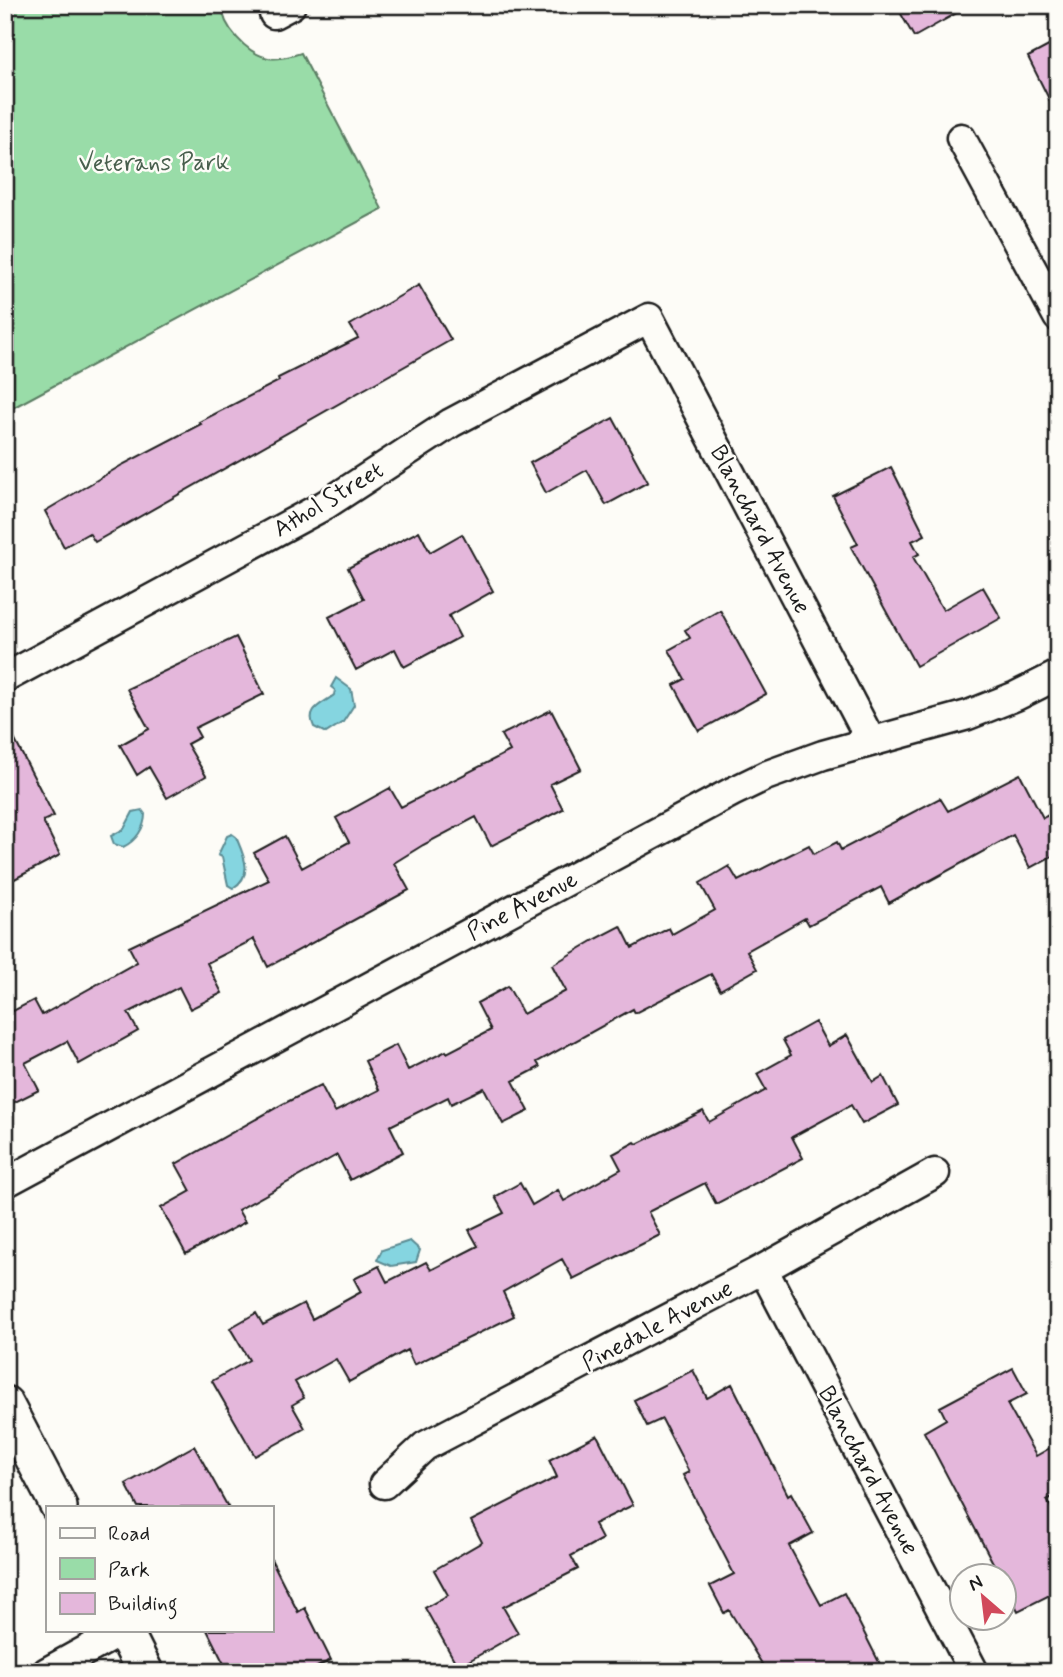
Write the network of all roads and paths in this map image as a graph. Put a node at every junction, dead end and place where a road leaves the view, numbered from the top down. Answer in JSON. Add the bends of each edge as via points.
{"nodes":[{"id":1,"x":961,"y":138,"type":"dead end"},
{"id":2,"x":1058,"y":317,"type":"edge"},
{"id":3,"x":649,"y":318,"type":"joint"},
{"id":4,"x":1058,"y":675,"type":"edge"},
{"id":5,"x":5,"y":678,"type":"edge"},
{"id":6,"x":871,"y":741,"type":"junction"},
{"id":7,"x":936,"y":1173,"type":"dead end"},
{"id":8,"x":5,"y":1182,"type":"edge"},
{"id":9,"x":763,"y":1269,"type":"junction"},
{"id":10,"x":5,"y":1404,"type":"edge"},
{"id":11,"x":384,"y":1484,"type":"dead end"},
{"id":12,"x":59,"y":1506,"type":"edge"},
{"id":13,"x":119,"y":1632,"type":"edge"},
{"id":14,"x":124,"y":1632,"type":"edge"},
{"id":15,"x":47,"y":1672,"type":"edge"},
{"id":16,"x":145,"y":1672,"type":"edge"},
{"id":17,"x":974,"y":1672,"type":"edge"}],
"edges":[{"from":1,"to":2,"type":"street"},
{"from":3,"to":5,"type":"street","name":"Athol Street","via":[[452,424],[325,505]]},
{"from":3,"to":6,"type":"street","name":"Blanchard Avenue"},
{"from":4,"to":6,"type":"street","name":"Pine Avenue","via":[[968,715]]},
{"from":6,"to":8,"type":"street","name":"Pine Avenue","via":[[765,776],[732,792]]},
{"from":7,"to":9,"type":"street","name":"Pinedale Avenue"},
{"from":9,"to":11,"type":"street","name":"Pinedale Avenue","via":[[425,1446]]},
{"from":9,"to":17,"type":"street","name":"Blanchard Avenue"},
{"from":10,"to":12,"type":"street"},
{"from":13,"to":15,"type":"street"},
{"from":14,"to":16,"type":"street"}]}
